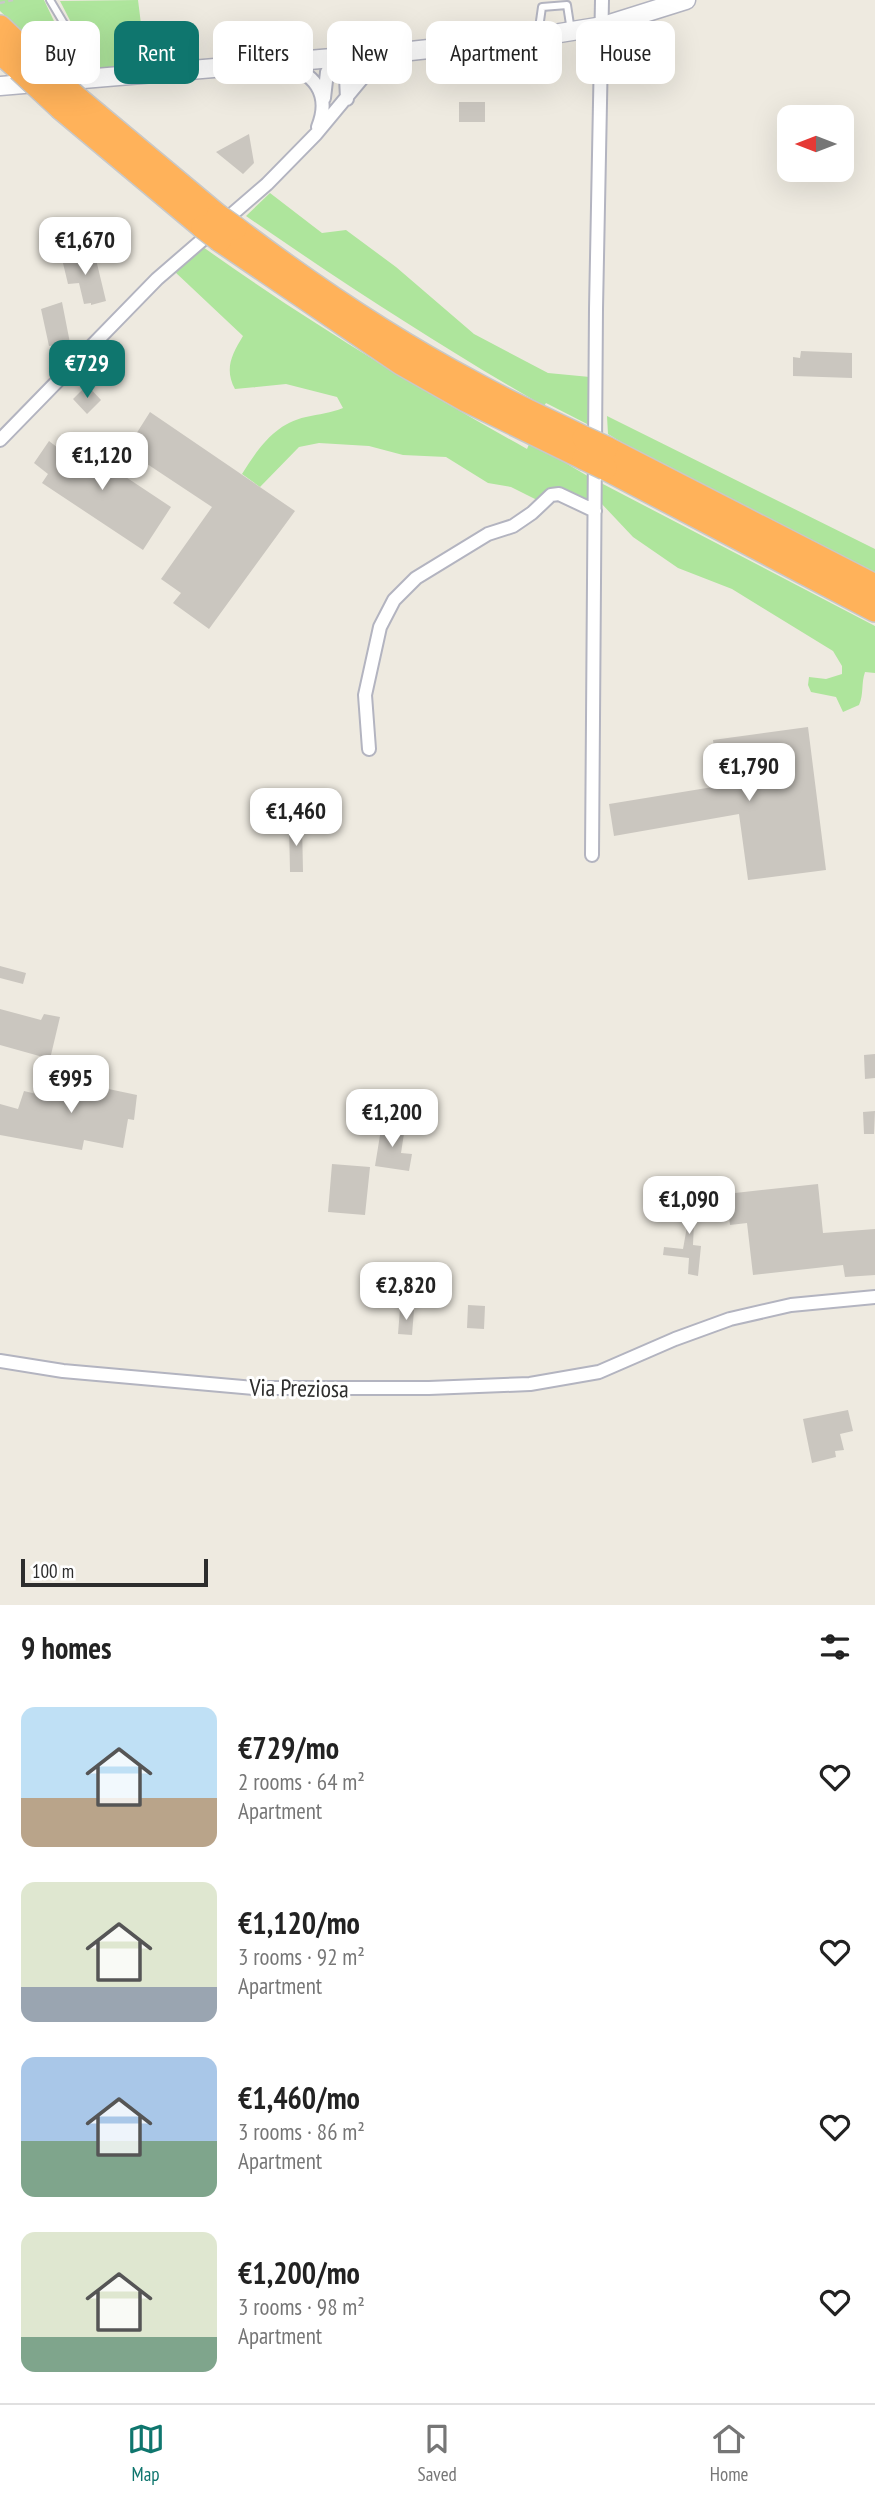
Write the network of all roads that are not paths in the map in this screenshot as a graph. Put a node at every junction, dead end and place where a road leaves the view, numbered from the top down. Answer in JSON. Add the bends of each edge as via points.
{"nodes":[{"id":1,"x":50,"y":0,"type":"edge"},
{"id":2,"x":602,"y":0,"type":"edge"},
{"id":3,"x":686,"y":0,"type":"edge"},
{"id":4,"x":567,"y":2,"type":"edge"},
{"id":5,"x":62,"y":21,"type":"edge"},
{"id":6,"x":540,"y":21,"type":"edge"},
{"id":7,"x":603,"y":21,"type":"edge"},
{"id":8,"x":619,"y":21,"type":"edge"},
{"id":9,"x":0,"y":27,"type":"edge"},
{"id":10,"x":576,"y":31,"type":"edge"},
{"id":11,"x":571,"y":32,"type":"junction"},
{"id":12,"x":562,"y":33,"type":"edge"},
{"id":13,"x":0,"y":52,"type":"edge"},
{"id":14,"x":21,"y":56,"type":"edge"},
{"id":15,"x":21,"y":63,"type":"edge"},
{"id":16,"x":213,"y":68,"type":"edge"},
{"id":17,"x":327,"y":72,"type":"edge"},
{"id":18,"x":100,"y":77,"type":"edge"},
{"id":19,"x":313,"y":82,"type":"edge"},
{"id":20,"x":22,"y":84,"type":"edge"},
{"id":21,"x":48,"y":84,"type":"edge"},
{"id":22,"x":346,"y":84,"type":"edge"},
{"id":23,"x":358,"y":84,"type":"edge"},
{"id":24,"x":602,"y":84,"type":"edge"},
{"id":25,"x":0,"y":86,"type":"edge"},
{"id":26,"x":347,"y":99,"type":"junction"},
{"id":27,"x":324,"y":102,"type":"junction"},
{"id":28,"x":316,"y":134,"type":"junction"},
{"id":29,"x":0,"y":440,"type":"edge"},
{"id":30,"x":605,"y":458,"type":"junction"},
{"id":31,"x":595,"y":511,"type":"junction"},
{"id":32,"x":875,"y":586,"type":"edge"},
{"id":33,"x":875,"y":610,"type":"edge"},
{"id":34,"x":369,"y":749,"type":"dead end"},
{"id":35,"x":592,"y":855,"type":"dead end"},
{"id":36,"x":875,"y":1297,"type":"edge"},
{"id":37,"x":0,"y":1361,"type":"edge"}],
"edges":[{"from":1,"to":5,"type":"lane"},
{"from":2,"to":7,"type":"street"},
{"from":3,"to":8,"type":"street"},
{"from":4,"to":6,"type":"lane","via":[[542,7]]},
{"from":4,"to":11,"type":"lane"},
{"from":9,"to":14,"type":"highway"},
{"from":10,"to":11,"type":"street"},
{"from":11,"to":12,"type":"street"},
{"from":13,"to":15,"type":"highway"},
{"from":16,"to":18,"type":"street"},
{"from":17,"to":27,"type":"street"},
{"from":19,"to":27,"type":"street"},
{"from":20,"to":25,"type":"street"},
{"from":21,"to":30,"type":"highway","bridge":true,"via":[[219,228],[401,363],[466,400]]},
{"from":22,"to":26,"type":"street"},
{"from":23,"to":26,"type":"street"},
{"from":24,"to":31,"type":"street"},
{"from":26,"to":28,"type":"street"},
{"from":27,"to":28,"type":"street"},
{"from":28,"to":29,"type":"street","via":[[267,184],[138,298]]},
{"from":30,"to":32,"type":"highway"},
{"from":30,"to":33,"type":"highway"},
{"from":31,"to":34,"type":"street","via":[[559,494],[551,495],[513,526],[488,534],[416,578],[394,600],[380,626],[367,682]]},
{"from":31,"to":35,"type":"street"},
{"from":36,"to":37,"type":"street","name":"Via Preziosa","via":[[791,1305],[730,1319],[599,1372],[530,1384],[254,1388]]}]}
